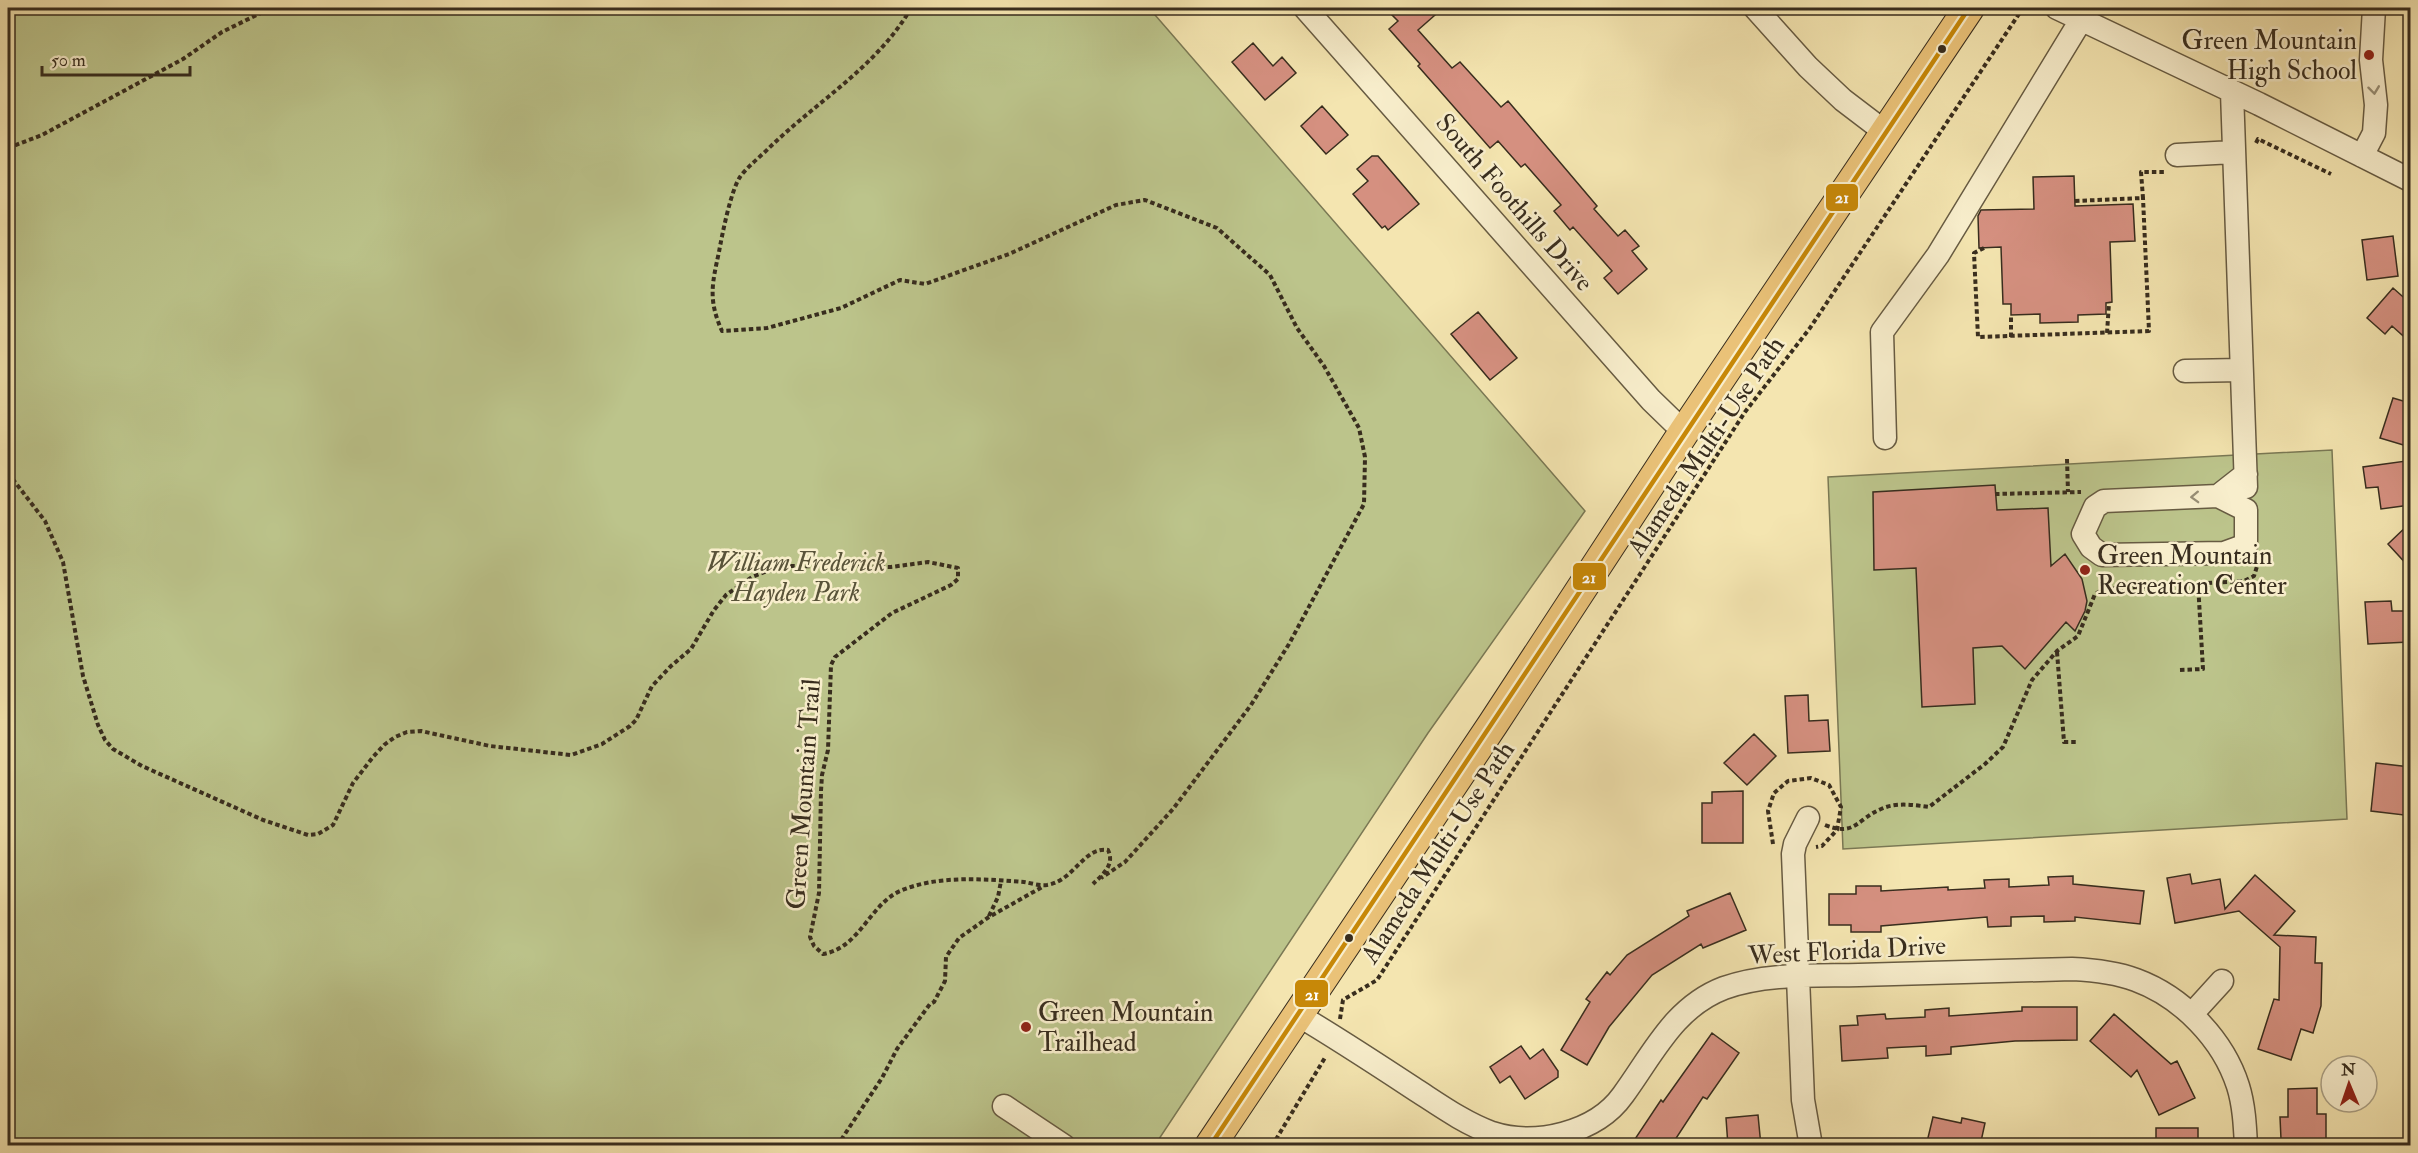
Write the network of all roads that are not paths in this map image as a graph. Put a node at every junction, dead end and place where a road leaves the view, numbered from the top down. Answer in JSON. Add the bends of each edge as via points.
{"nodes":[{"id":1,"x":1305,"y":8,"type":"edge"},
{"id":2,"x":1755,"y":8,"type":"edge"},
{"id":3,"x":1969,"y":8,"type":"edge"},
{"id":4,"x":2057,"y":8,"type":"edge"},
{"id":5,"x":2374,"y":8,"type":"edge"},
{"id":6,"x":2081,"y":20,"type":"junction"},
{"id":7,"x":2232,"y":92,"type":"junction"},
{"id":8,"x":1886,"y":132,"type":"junction"},
{"id":9,"x":2234,"y":152,"type":"junction"},
{"id":10,"x":2362,"y":156,"type":"junction"},
{"id":11,"x":2172,"y":163,"type":"road end"},
{"id":12,"x":2410,"y":180,"type":"edge"},
{"id":13,"x":2185,"y":370,"type":"dead end"},
{"id":14,"x":2241,"y":370,"type":"junction"},
{"id":15,"x":1684,"y":432,"type":"junction"},
{"id":16,"x":1885,"y":438,"type":"dead end"},
{"id":17,"x":2246,"y":474,"type":"junction"},
{"id":18,"x":2218,"y":496,"type":"junction"},
{"id":19,"x":2246,"y":510,"type":"junction"},
{"id":20,"x":1808,"y":818,"type":"dead end"},
{"id":21,"x":1798,"y":977,"type":"junction"},
{"id":22,"x":2222,"y":981,"type":"dead end"},
{"id":23,"x":2192,"y":1014,"type":"junction"},
{"id":24,"x":1298,"y":1015,"type":"junction"},
{"id":25,"x":1004,"y":1106,"type":"dead end"},
{"id":26,"x":1064,"y":1146,"type":"edge"},
{"id":27,"x":1210,"y":1146,"type":"edge"},
{"id":28,"x":1811,"y":1146,"type":"edge"},
{"id":29,"x":2246,"y":1146,"type":"edge"}],
"edges":[{"from":1,"to":15,"type":"street","name":"South Foothills Drive","via":[[1651,400]]},
{"from":2,"to":8,"type":"street","via":[[1808,67]]},
{"from":3,"to":8,"type":"main road"},
{"from":4,"to":6,"type":"street"},
{"from":5,"to":10,"type":"street","one_way":true,"via":[[2374,133]]},
{"from":6,"to":7,"type":"street"},
{"from":6,"to":16,"type":"street","via":[[1938,255],[1882,332]]},
{"from":7,"to":9,"type":"street"},
{"from":7,"to":10,"type":"street"},
{"from":8,"to":15,"type":"main road"},
{"from":9,"to":11,"type":"street"},
{"from":9,"to":14,"type":"street"},
{"from":10,"to":12,"type":"street"},
{"from":13,"to":14,"type":"street"},
{"from":14,"to":17,"type":"street"},
{"from":15,"to":24,"type":"main road"},
{"from":17,"to":18,"type":"street"},
{"from":17,"to":19,"type":"street"},
{"from":18,"to":19,"type":"street"},
{"from":18,"to":19,"type":"street","one_way":true,"via":[[2104,501],[2095,507],[2083,534],[2102,555],[2224,553],[2246,545]]},
{"from":20,"to":21,"type":"street","via":[[1793,854]]},
{"from":21,"to":23,"type":"street","name":"West Florida Drive","via":[[2072,969],[2136,980]]},
{"from":21,"to":24,"type":"street","name":"West Florida Drive","via":[[1741,983],[1704,998],[1671,1025],[1621,1098],[1588,1124],[1551,1137],[1511,1137],[1473,1125]]},
{"from":21,"to":28,"type":"street","via":[[1803,1100]]},
{"from":22,"to":23,"type":"street"},
{"from":23,"to":29,"type":"street","name":"West Florida Drive","via":[[2230,1065],[2239,1087]]},
{"from":24,"to":27,"type":"main road"},
{"from":25,"to":26,"type":"street"}]}
